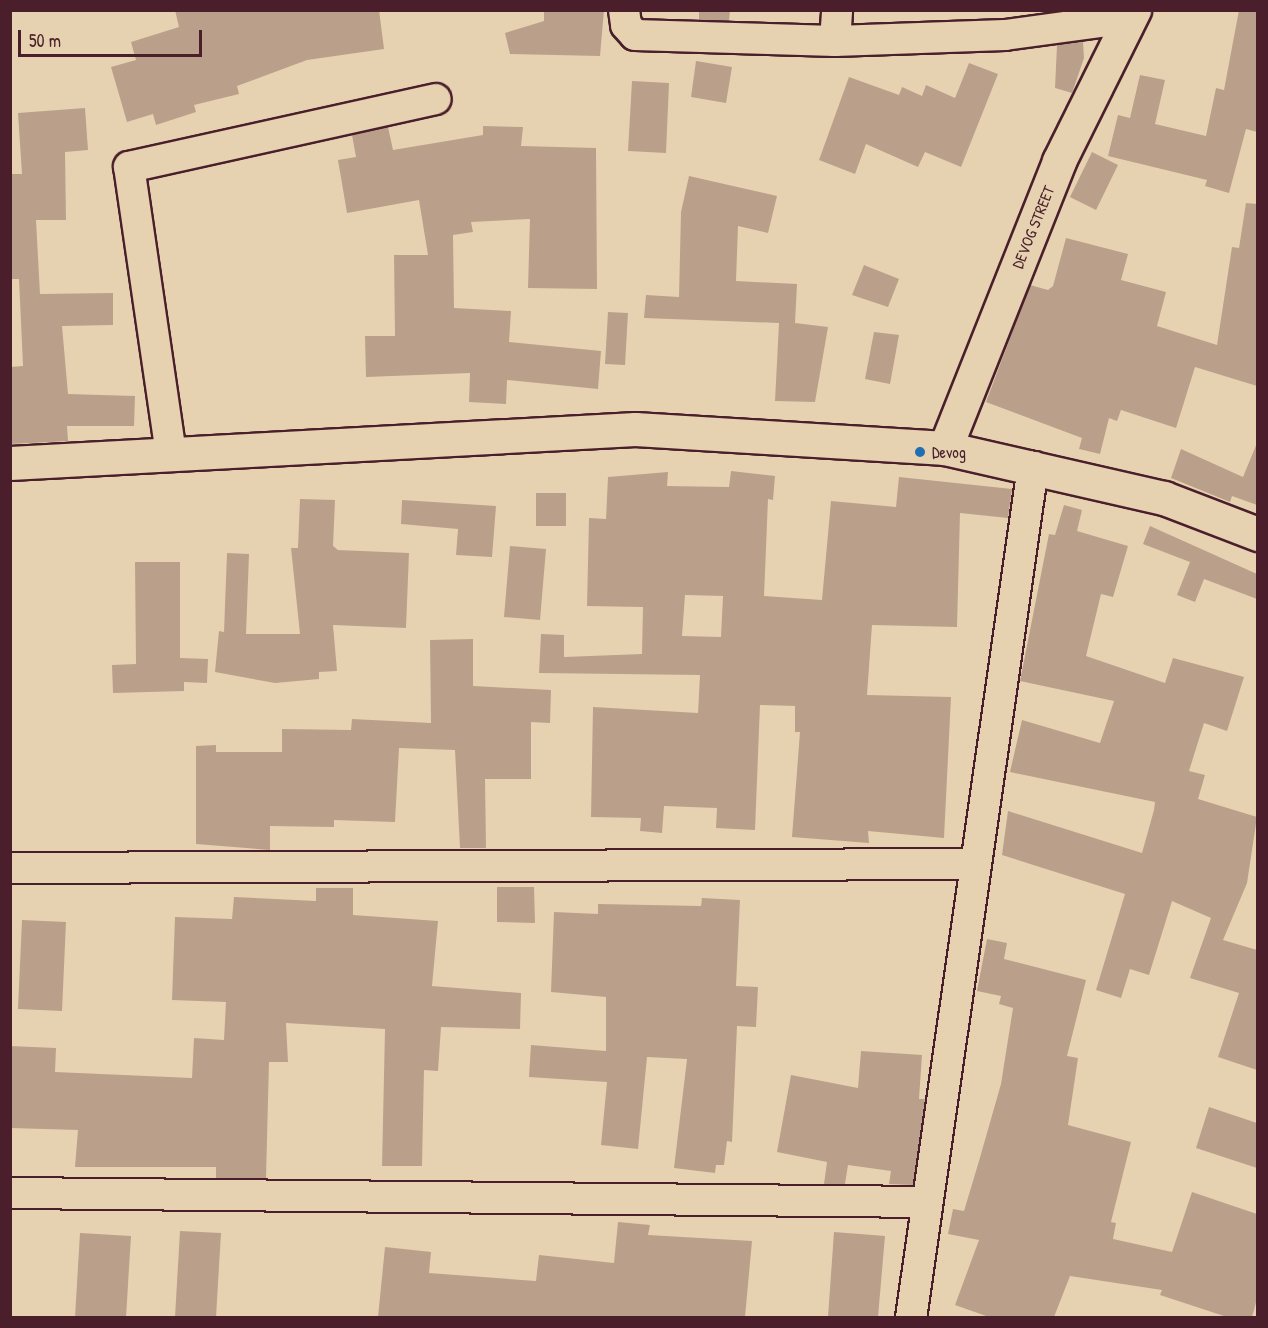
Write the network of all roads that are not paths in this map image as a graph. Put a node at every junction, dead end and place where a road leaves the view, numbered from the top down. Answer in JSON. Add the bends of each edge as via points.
{"nodes":[{"id":1,"x":624,"y":10,"type":"edge"},
{"id":2,"x":837,"y":10,"type":"edge"},
{"id":3,"x":1131,"y":14,"type":"edge"},
{"id":4,"x":835,"y":41,"type":"junction"},
{"id":5,"x":436,"y":99,"type":"dead end"},
{"id":6,"x":945,"y":448,"type":"junction"},
{"id":7,"x":171,"y":454,"type":"junction"},
{"id":8,"x":10,"y":463,"type":"edge"},
{"id":9,"x":1033,"y":467,"type":"junction"},
{"id":10,"x":1257,"y":534,"type":"edge"},
{"id":11,"x":976,"y":864,"type":"junction"},
{"id":12,"x":10,"y":868,"type":"edge"},
{"id":13,"x":10,"y":1193,"type":"edge"},
{"id":14,"x":925,"y":1202,"type":"junction"},
{"id":15,"x":910,"y":1317,"type":"edge"}],
"edges":[{"from":1,"to":4,"type":"street","via":[[626,26],[635,34]]},
{"from":2,"to":4,"type":"street"},
{"from":3,"to":4,"type":"street","via":[[1005,34]]},
{"from":3,"to":6,"type":"street","name":"DEVOG STREET","via":[[1059,161]]},
{"from":5,"to":7,"type":"street","via":[[129,167]]},
{"from":6,"to":7,"type":"street","via":[[635,429]]},
{"from":6,"to":9,"type":"street"},
{"from":7,"to":8,"type":"street"},
{"from":9,"to":10,"type":"street","via":[[1164,498]]},
{"from":9,"to":11,"type":"street"},
{"from":11,"to":12,"type":"street"},
{"from":11,"to":14,"type":"street"},
{"from":13,"to":14,"type":"street"},
{"from":14,"to":15,"type":"street"}]}
